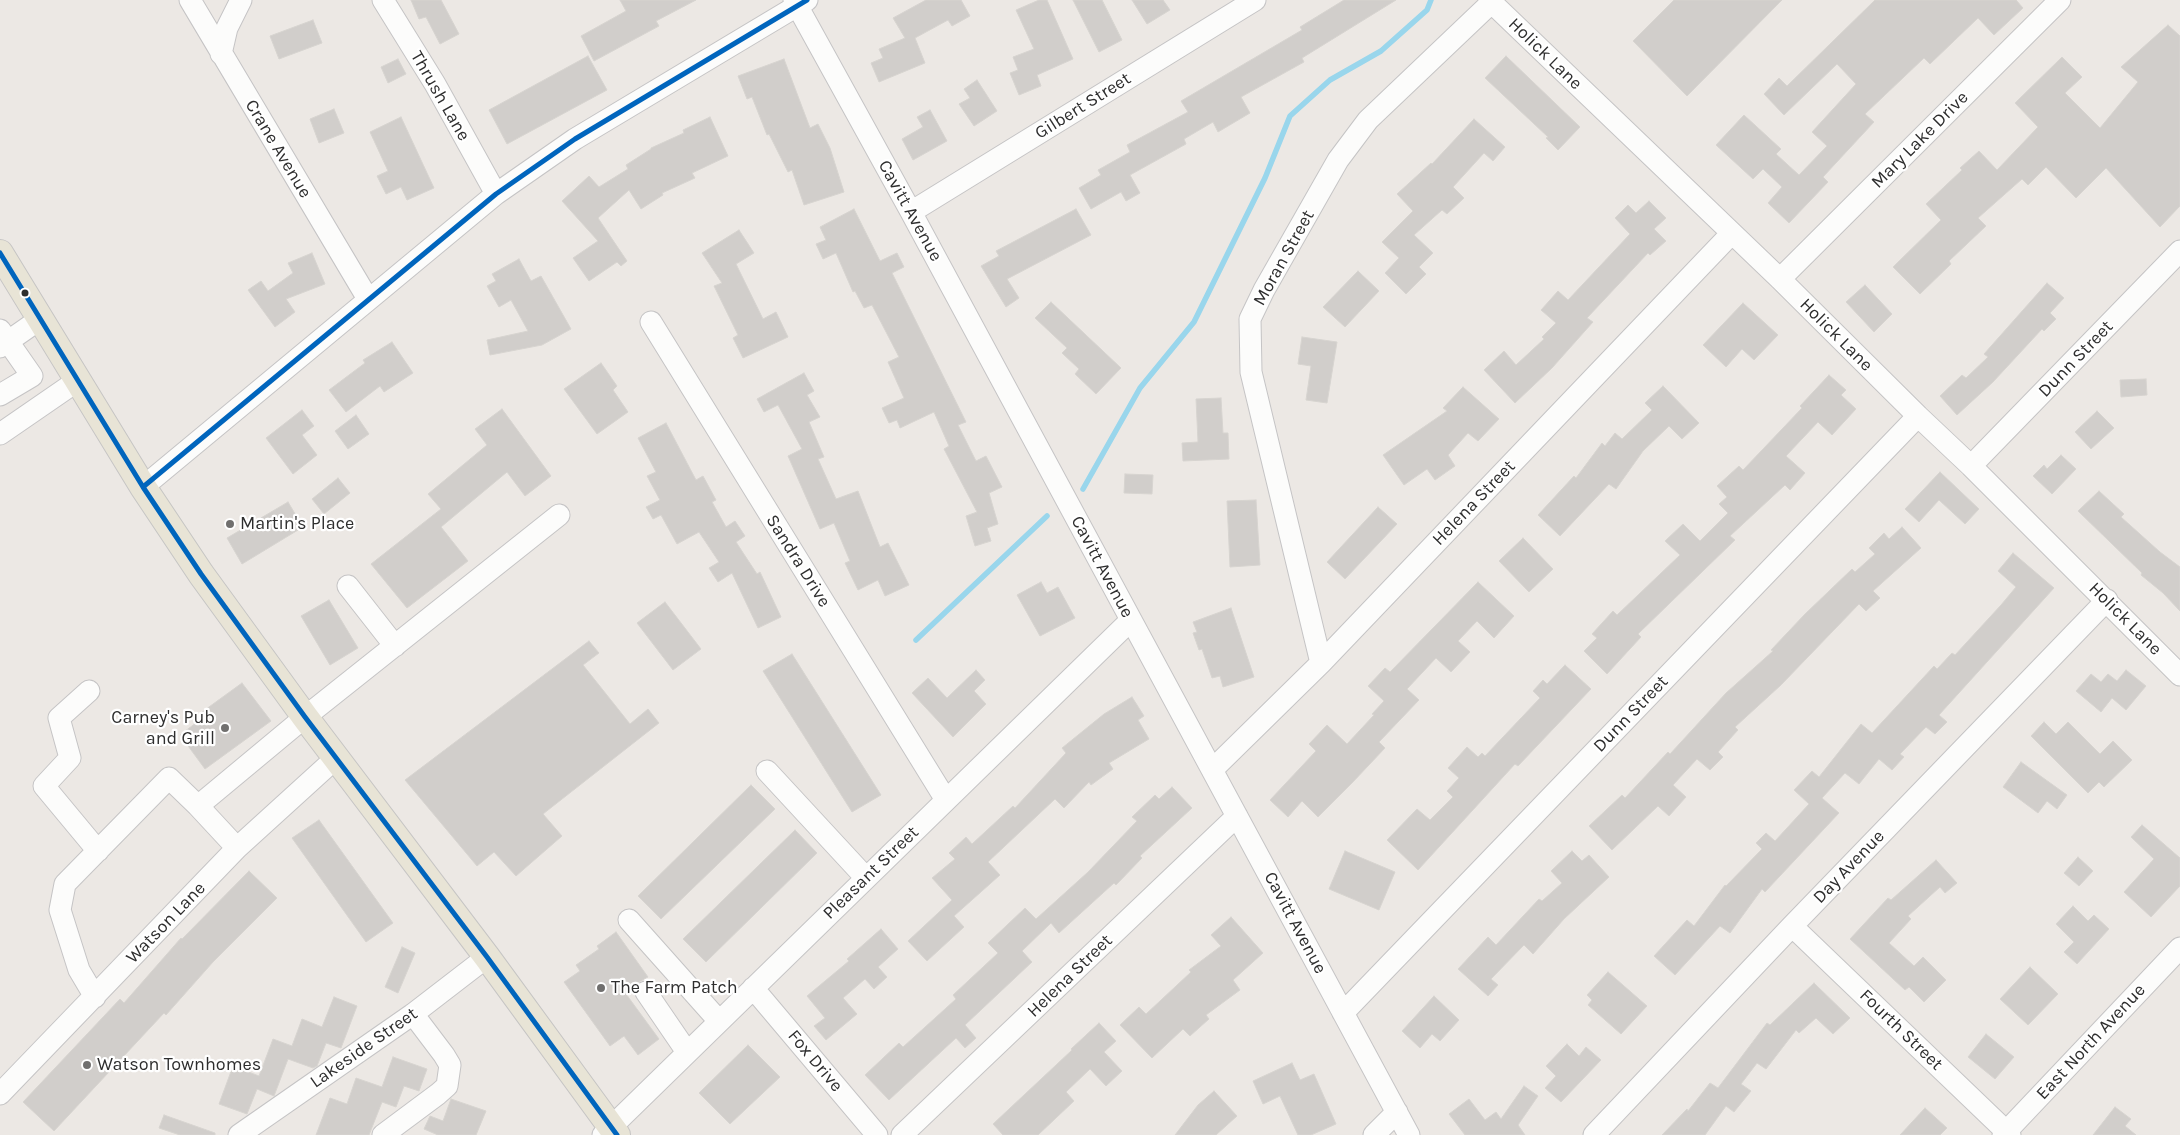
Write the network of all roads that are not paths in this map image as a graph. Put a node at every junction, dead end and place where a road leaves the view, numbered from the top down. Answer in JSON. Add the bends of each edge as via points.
{"nodes":[{"id":1,"x":190,"y":0,"type":"edge"},
{"id":2,"x":241,"y":0,"type":"edge"},
{"id":3,"x":383,"y":0,"type":"edge"},
{"id":4,"x":1255,"y":0,"type":"edge"},
{"id":5,"x":2060,"y":0,"type":"edge"},
{"id":6,"x":1490,"y":1,"type":"edge"},
{"id":7,"x":799,"y":2,"type":"edge"},
{"id":8,"x":221,"y":54,"type":"junction"},
{"id":9,"x":496,"y":194,"type":"junction"},
{"id":10,"x":911,"y":212,"type":"junction"},
{"id":11,"x":1732,"y":234,"type":"junction"},
{"id":12,"x":2180,"y":251,"type":"edge"},
{"id":13,"x":0,"y":253,"type":"edge"},
{"id":14,"x":1780,"y":279,"type":"junction"},
{"id":15,"x":368,"y":298,"type":"junction"},
{"id":16,"x":40,"y":320,"type":"junction"},
{"id":17,"x":650,"y":322,"type":"dead end"},
{"id":18,"x":3,"y":339,"type":"edge"},
{"id":19,"x":78,"y":381,"type":"junction"},
{"id":20,"x":0,"y":395,"type":"edge"},
{"id":21,"x":0,"y":404,"type":"edge"},
{"id":22,"x":1918,"y":416,"type":"junction"},
{"id":23,"x":7,"y":429,"type":"edge"},
{"id":24,"x":1971,"y":466,"type":"junction"},
{"id":25,"x":143,"y":487,"type":"junction"},
{"id":26,"x":559,"y":515,"type":"dead end"},
{"id":27,"x":348,"y":586,"type":"dead end"},
{"id":28,"x":2107,"y":600,"type":"junction"},
{"id":29,"x":1131,"y":620,"type":"junction"},
{"id":30,"x":395,"y":646,"type":"junction"},
{"id":31,"x":1321,"y":663,"type":"junction"},
{"id":32,"x":2180,"y":674,"type":"edge"},
{"id":33,"x":89,"y":691,"type":"dead end"},
{"id":34,"x":305,"y":717,"type":"junction"},
{"id":35,"x":336,"y":758,"type":"junction"},
{"id":36,"x":1212,"y":770,"type":"junction"},
{"id":37,"x":767,"y":771,"type":"dead end"},
{"id":38,"x":946,"y":800,"type":"junction"},
{"id":39,"x":198,"y":806,"type":"junction"},
{"id":40,"x":1237,"y":816,"type":"junction"},
{"id":41,"x":237,"y":848,"type":"junction"},
{"id":42,"x":98,"y":851,"type":"junction"},
{"id":43,"x":866,"y":878,"type":"junction"},
{"id":44,"x":629,"y":920,"type":"dead end"},
{"id":45,"x":1792,"y":926,"type":"junction"},
{"id":46,"x":2180,"y":948,"type":"edge"},
{"id":47,"x":487,"y":957,"type":"junction"},
{"id":48,"x":753,"y":988,"type":"junction"},
{"id":49,"x":646,"y":992,"type":"dead end"},
{"id":50,"x":95,"y":997,"type":"junction"},
{"id":51,"x":1343,"y":1013,"type":"junction"},
{"id":52,"x":413,"y":1014,"type":"junction"},
{"id":53,"x":719,"y":1021,"type":"junction"},
{"id":54,"x":688,"y":1052,"type":"junction"},
{"id":55,"x":0,"y":1094,"type":"edge"},
{"id":56,"x":1397,"y":1112,"type":"junction"},
{"id":57,"x":610,"y":1132,"type":"edge"},
{"id":58,"x":2006,"y":1134,"type":"edge"},
{"id":59,"x":239,"y":1135,"type":"edge"},
{"id":60,"x":383,"y":1135,"type":"edge"},
{"id":61,"x":877,"y":1135,"type":"edge"},
{"id":62,"x":902,"y":1135,"type":"edge"},
{"id":63,"x":1374,"y":1135,"type":"edge"},
{"id":64,"x":1409,"y":1135,"type":"edge"},
{"id":65,"x":1594,"y":1135,"type":"edge"}],
"edges":[{"from":1,"to":8,"type":"street","name":"Crane Avenue"},
{"from":2,"to":8,"type":"street","via":[[227,28]]},
{"from":3,"to":9,"type":"street","name":"Thrush Lane","via":[[435,84]]},
{"from":4,"to":10,"type":"street","name":"Gilbert Street"},
{"from":5,"to":14,"type":"street","name":"Mary Lake Drive"},
{"from":6,"to":11,"type":"street","name":"Holick Lane"},
{"from":6,"to":31,"type":"street","name":"Moran Street","via":[[1362,128],[1338,160],[1250,319],[1251,372]]},
{"from":7,"to":9,"type":"street","via":[[575,139]]},
{"from":7,"to":10,"type":"street","name":"Cavitt Avenue"},
{"from":8,"to":15,"type":"street","name":"Crane Avenue"},
{"from":9,"to":15,"type":"street"},
{"from":10,"to":29,"type":"street","name":"Cavitt Avenue"},
{"from":11,"to":14,"type":"street","name":"Holick Lane"},
{"from":11,"to":31,"type":"street","name":"Helena Street"},
{"from":12,"to":24,"type":"street","name":"Dunn Street"},
{"from":13,"to":16,"type":"main road"},
{"from":14,"to":22,"type":"street","name":"Holick Lane"},
{"from":15,"to":25,"type":"street"},
{"from":16,"to":18,"type":"street"},
{"from":16,"to":19,"type":"main road"},
{"from":17,"to":38,"type":"street","name":"Sandra Drive"},
{"from":18,"to":20,"type":"street","via":[[32,376]]},
{"from":19,"to":23,"type":"street"},
{"from":19,"to":25,"type":"main road"},
{"from":21,"to":23,"type":"street"},
{"from":22,"to":24,"type":"street","name":"Holick Lane"},
{"from":22,"to":51,"type":"street","name":"Dunn Street"},
{"from":24,"to":28,"type":"street","name":"Holick Lane"},
{"from":25,"to":34,"type":"main road","via":[[201,574]]},
{"from":26,"to":30,"type":"street"},
{"from":27,"to":30,"type":"street"},
{"from":28,"to":32,"type":"street","name":"Holick Lane"},
{"from":28,"to":45,"type":"street","name":"Day Avenue"},
{"from":29,"to":36,"type":"street","name":"Cavitt Avenue"},
{"from":29,"to":38,"type":"street","name":"Pleasant Street"},
{"from":30,"to":34,"type":"street"},
{"from":31,"to":36,"type":"street","name":"Helena Street"},
{"from":33,"to":42,"type":"street","via":[[59,718],[70,758],[44,786]]},
{"from":34,"to":35,"type":"main road"},
{"from":34,"to":39,"type":"street"},
{"from":35,"to":41,"type":"street","name":"Watson Lane"},
{"from":35,"to":47,"type":"main road"},
{"from":36,"to":40,"type":"street","name":"Cavitt Avenue"},
{"from":37,"to":43,"type":"street"},
{"from":38,"to":43,"type":"street","name":"Pleasant Street"},
{"from":39,"to":41,"type":"street"},
{"from":39,"to":42,"type":"street","via":[[169,778]]},
{"from":40,"to":51,"type":"street","name":"Cavitt Avenue"},
{"from":40,"to":62,"type":"street","name":"Helena Street"},
{"from":41,"to":50,"type":"street","name":"Watson Lane"},
{"from":42,"to":50,"type":"street","via":[[65,884],[60,910],[79,970]]},
{"from":43,"to":48,"type":"street","name":"Pleasant Street"},
{"from":44,"to":53,"type":"street"},
{"from":45,"to":58,"type":"street","name":"Fourth Street"},
{"from":45,"to":65,"type":"street","name":"Day Avenue"},
{"from":46,"to":58,"type":"street","name":"East North Avenue"},
{"from":47,"to":52,"type":"street","name":"Lakeside Street"},
{"from":47,"to":57,"type":"main road"},
{"from":48,"to":53,"type":"street","name":"Pleasant Street"},
{"from":48,"to":61,"type":"street","name":"Fox Drive"},
{"from":49,"to":54,"type":"street"},
{"from":50,"to":55,"type":"street","name":"Watson Lane"},
{"from":51,"to":56,"type":"street","name":"Cavitt Avenue"},
{"from":52,"to":59,"type":"street","name":"Lakeside Street"},
{"from":52,"to":60,"type":"street","via":[[444,1055],[450,1065],[450,1075],[447,1086]]},
{"from":53,"to":54,"type":"street","name":"Pleasant Street"},
{"from":54,"to":57,"type":"street","name":"Pleasant Street"},
{"from":56,"to":63,"type":"street"},
{"from":56,"to":64,"type":"street","name":"Cavitt Avenue"}]}
